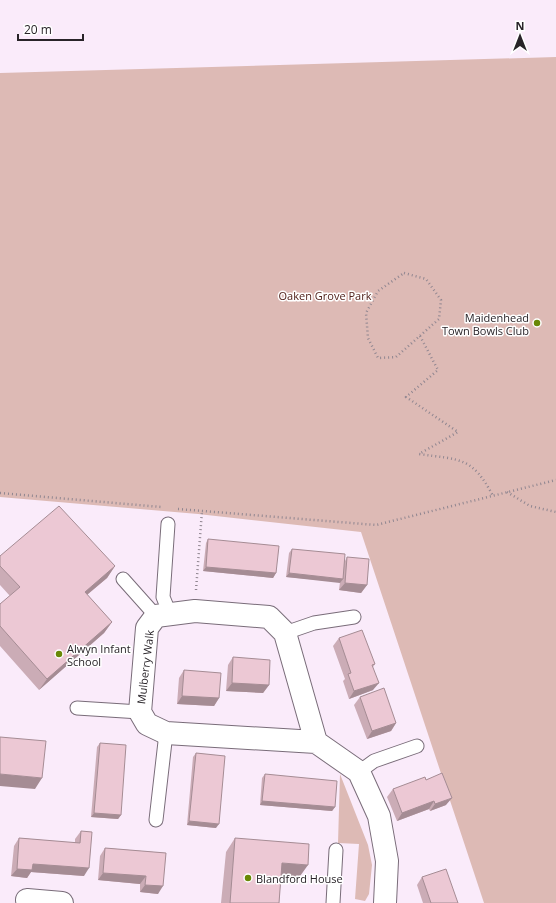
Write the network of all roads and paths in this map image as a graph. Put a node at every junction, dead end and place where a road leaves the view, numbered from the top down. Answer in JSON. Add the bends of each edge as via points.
{"nodes":[{"id":1,"x":420,"y":336,"type":"junction"},
{"id":2,"x":556,"y":480,"type":"edge"},
{"id":3,"x":507,"y":492,"type":"junction"},
{"id":4,"x":0,"y":493,"type":"edge"},
{"id":5,"x":493,"y":496,"type":"junction"},
{"id":6,"x":163,"y":508,"type":"dead end"},
{"id":7,"x":171,"y":508,"type":"dead end"},
{"id":8,"x":202,"y":511,"type":"junction"},
{"id":9,"x":556,"y":512,"type":"edge"},
{"id":10,"x":168,"y":524,"type":"dead end"},
{"id":11,"x":123,"y":579,"type":"dead end"},
{"id":12,"x":195,"y":611,"type":"junction"},
{"id":13,"x":163,"y":615,"type":"junction"},
{"id":14,"x":354,"y":617,"type":"dead end"},
{"id":15,"x":285,"y":633,"type":"junction"},
{"id":16,"x":77,"y":708,"type":"dead end"},
{"id":17,"x":140,"y":712,"type":"junction"},
{"id":18,"x":166,"y":734,"type":"junction"},
{"id":19,"x":316,"y":742,"type":"junction"},
{"id":20,"x":417,"y":746,"type":"dead end"},
{"id":21,"x":359,"y":772,"type":"junction"},
{"id":22,"x":156,"y":820,"type":"dead end"},
{"id":23,"x":336,"y":850,"type":"dead end"},
{"id":24,"x":27,"y":900,"type":"dead end"},
{"id":25,"x":54,"y":903,"type":"edge"},
{"id":26,"x":333,"y":903,"type":"edge"},
{"id":27,"x":384,"y":903,"type":"edge"}],
"edges":[{"from":1,"to":1,"type":"path","via":[[439,319],[441,300],[426,279],[404,274],[378,292],[366,313],[368,338],[378,358],[396,357]]},
{"from":1,"to":5,"type":"path","via":[[438,370],[406,397],[458,432],[420,454],[461,460],[475,468],[486,481]]},
{"from":2,"to":3,"type":"path"},
{"from":3,"to":5,"type":"path"},
{"from":3,"to":9,"type":"path","via":[[530,506]]},
{"from":4,"to":6,"type":"path"},
{"from":5,"to":8,"type":"path","via":[[376,525]]},
{"from":7,"to":8,"type":"path"},
{"from":8,"to":12,"type":"path"},
{"from":10,"to":13,"type":"lane"},
{"from":11,"to":13,"type":"lane"},
{"from":12,"to":13,"type":"street"},
{"from":12,"to":15,"type":"street","via":[[269,617]]},
{"from":13,"to":17,"type":"street","name":"Mulberry Walk","via":[[147,628]]},
{"from":14,"to":15,"type":"lane","via":[[314,624]]},
{"from":15,"to":19,"type":"street"},
{"from":16,"to":17,"type":"lane"},
{"from":17,"to":18,"type":"street","name":"Mulberry Walk","via":[[147,724]]},
{"from":18,"to":19,"type":"street","name":"Mulberry Walk"},
{"from":18,"to":22,"type":"lane"},
{"from":19,"to":21,"type":"street"},
{"from":20,"to":21,"type":"lane","via":[[374,761]]},
{"from":21,"to":27,"type":"street","via":[[379,816],[387,861]]},
{"from":23,"to":26,"type":"lane"},
{"from":24,"to":25,"type":"street"}]}
